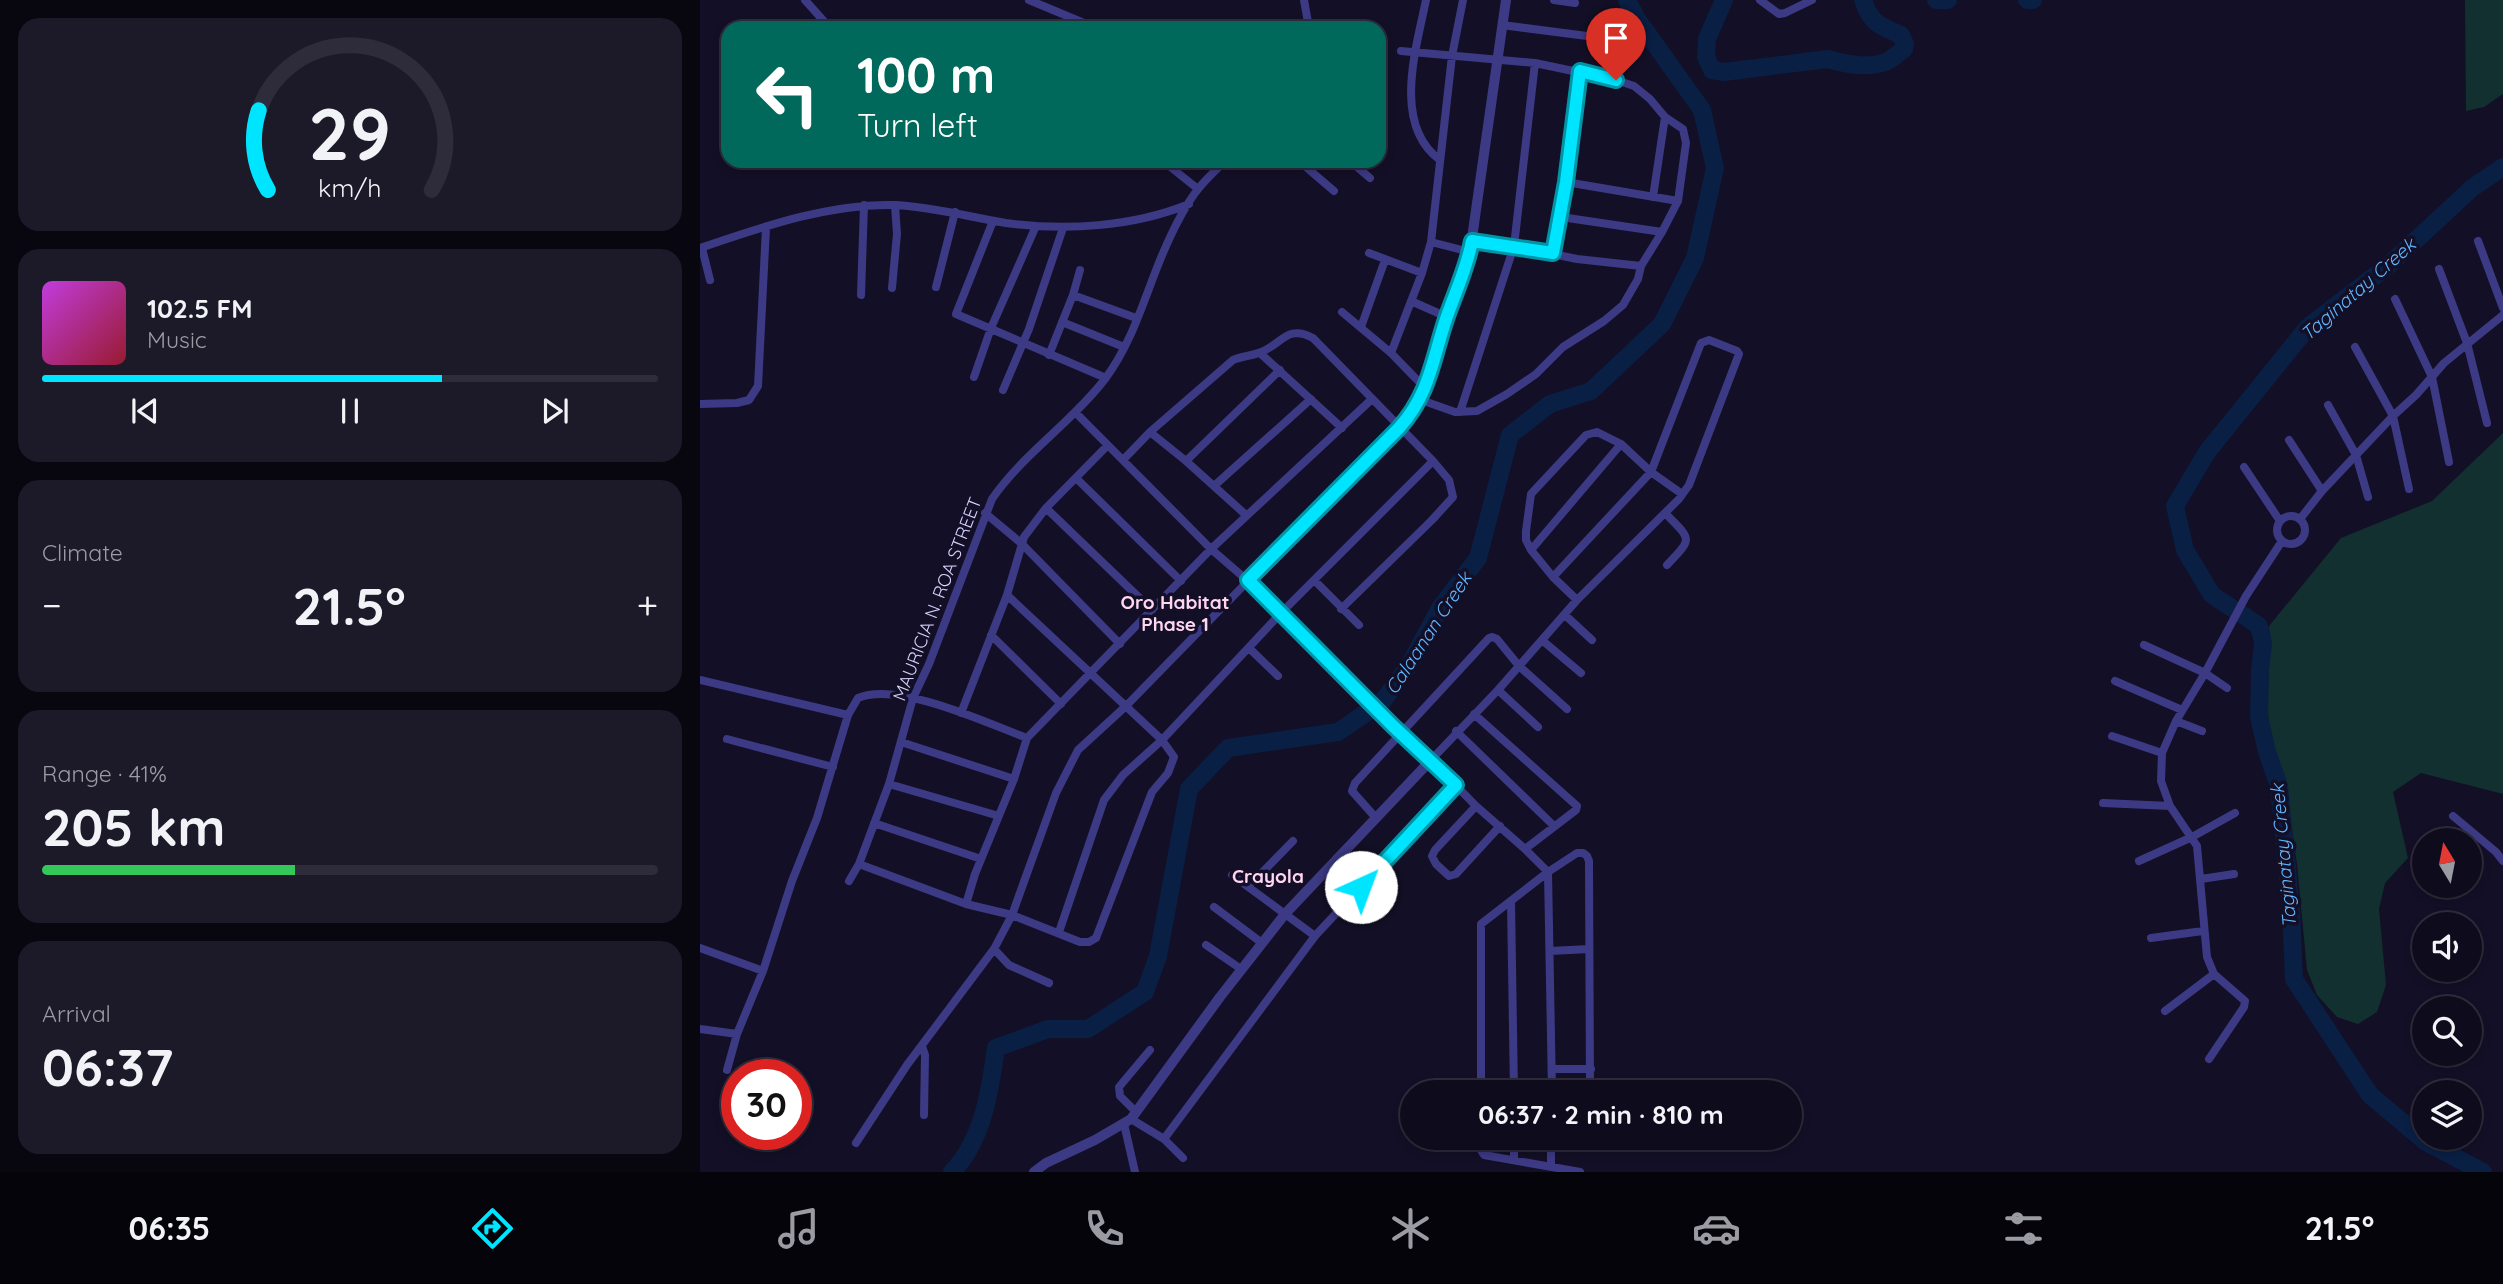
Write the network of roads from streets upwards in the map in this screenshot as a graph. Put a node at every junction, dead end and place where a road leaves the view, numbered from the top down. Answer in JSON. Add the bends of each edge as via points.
{"nodes":[{"id":1,"x":805,"y":0,"type":"edge"},
{"id":2,"x":1029,"y":0,"type":"edge"},
{"id":3,"x":1304,"y":0,"type":"edge"},
{"id":4,"x":1426,"y":0,"type":"edge"},
{"id":5,"x":1463,"y":0,"type":"edge"},
{"id":6,"x":1506,"y":0,"type":"edge"},
{"id":7,"x":1554,"y":0,"type":"edge"},
{"id":8,"x":1760,"y":0,"type":"edge"},
{"id":9,"x":1812,"y":0,"type":"edge"},
{"id":10,"x":1575,"y":3,"type":"dead end"},
{"id":11,"x":824,"y":21,"type":"edge"},
{"id":12,"x":1079,"y":21,"type":"edge"},
{"id":13,"x":1308,"y":21,"type":"edge"},
{"id":14,"x":1502,"y":25,"type":"junction"},
{"id":15,"x":1587,"y":36,"type":"dead end"},
{"id":16,"x":1401,"y":51,"type":"dead end"},
{"id":17,"x":1415,"y":53,"type":"junction"},
{"id":18,"x":1452,"y":56,"type":"junction"},
{"id":19,"x":1496,"y":59,"type":"junction"},
{"id":20,"x":1535,"y":63,"type":"junction"},
{"id":21,"x":1580,"y":71,"type":"junction"},
{"id":22,"x":1665,"y":117,"type":"junction"},
{"id":23,"x":1440,"y":160,"type":"junction"},
{"id":24,"x":1172,"y":168,"type":"edge"},
{"id":25,"x":1217,"y":168,"type":"edge"},
{"id":26,"x":1307,"y":168,"type":"edge"},
{"id":27,"x":1358,"y":168,"type":"edge"},
{"id":28,"x":1370,"y":178,"type":"dead end"},
{"id":29,"x":1566,"y":182,"type":"junction"},
{"id":30,"x":1198,"y":189,"type":"junction"},
{"id":31,"x":1334,"y":191,"type":"dead end"},
{"id":32,"x":1653,"y":197,"type":"junction"},
{"id":33,"x":1678,"y":201,"type":"junction"},
{"id":34,"x":1189,"y":204,"type":"junction"},
{"id":35,"x":864,"y":205,"type":"junction"},
{"id":36,"x":894,"y":205,"type":"junction"},
{"id":37,"x":955,"y":212,"type":"junction"},
{"id":38,"x":1561,"y":217,"type":"junction"},
{"id":39,"x":993,"y":221,"type":"junction"},
{"id":40,"x":1035,"y":226,"type":"junction"},
{"id":41,"x":766,"y":228,"type":"junction"},
{"id":42,"x":1063,"y":228,"type":"junction"},
{"id":43,"x":1662,"y":232,"type":"junction"},
{"id":44,"x":2478,"y":241,"type":"dead end"},
{"id":45,"x":1431,"y":242,"type":"junction"},
{"id":46,"x":1471,"y":246,"type":"junction"},
{"id":47,"x":1514,"y":246,"type":"junction"},
{"id":48,"x":701,"y":248,"type":"edge"},
{"id":49,"x":1369,"y":253,"type":"dead end"},
{"id":50,"x":1553,"y":253,"type":"junction"},
{"id":51,"x":1385,"y":260,"type":"junction"},
{"id":52,"x":1641,"y":266,"type":"junction"},
{"id":53,"x":2439,"y":269,"type":"dead end"},
{"id":54,"x":1080,"y":270,"type":"dead end"},
{"id":55,"x":1422,"y":273,"type":"junction"},
{"id":56,"x":710,"y":280,"type":"dead end"},
{"id":57,"x":936,"y":287,"type":"dead end"},
{"id":58,"x":892,"y":288,"type":"dead end"},
{"id":59,"x":861,"y":295,"type":"dead end"},
{"id":60,"x":1073,"y":295,"type":"junction"},
{"id":61,"x":2395,"y":299,"type":"dead end"},
{"id":62,"x":1410,"y":301,"type":"junction"},
{"id":63,"x":2503,"y":308,"type":"edge"},
{"id":64,"x":1342,"y":312,"type":"dead end"},
{"id":65,"x":2503,"y":314,"type":"edge"},
{"id":66,"x":1447,"y":317,"type":"junction"},
{"id":67,"x":1136,"y":318,"type":"junction"},
{"id":68,"x":1062,"y":323,"type":"junction"},
{"id":69,"x":1361,"y":327,"type":"junction"},
{"id":70,"x":991,"y":328,"type":"junction"},
{"id":71,"x":2467,"y":343,"type":"junction"},
{"id":72,"x":1023,"y":344,"type":"junction"},
{"id":73,"x":1124,"y":346,"type":"junction"},
{"id":74,"x":2355,"y":347,"type":"dead end"},
{"id":75,"x":1260,"y":353,"type":"junction"},
{"id":76,"x":1391,"y":353,"type":"junction"},
{"id":77,"x":1049,"y":355,"type":"junction"},
{"id":78,"x":1280,"y":370,"type":"junction"},
{"id":79,"x":974,"y":377,"type":"dead end"},
{"id":80,"x":2432,"y":377,"type":"junction"},
{"id":81,"x":1106,"y":378,"type":"junction"},
{"id":82,"x":1426,"y":389,"type":"junction"},
{"id":83,"x":1003,"y":390,"type":"dead end"},
{"id":84,"x":1311,"y":399,"type":"junction"},
{"id":85,"x":1372,"y":399,"type":"junction"},
{"id":86,"x":1421,"y":400,"type":"junction"},
{"id":87,"x":700,"y":404,"type":"edge"},
{"id":88,"x":2328,"y":405,"type":"dead end"},
{"id":89,"x":1075,"y":412,"type":"junction"},
{"id":90,"x":1460,"y":412,"type":"junction"},
{"id":91,"x":2393,"y":416,"type":"junction"},
{"id":92,"x":2487,"y":423,"type":"dead end"},
{"id":93,"x":1342,"y":428,"type":"junction"},
{"id":94,"x":1399,"y":428,"type":"junction"},
{"id":95,"x":1150,"y":432,"type":"junction"},
{"id":96,"x":2289,"y":440,"type":"dead end"},
{"id":97,"x":1621,"y":444,"type":"junction"},
{"id":98,"x":1107,"y":446,"type":"junction"},
{"id":99,"x":2357,"y":455,"type":"junction"},
{"id":100,"x":1123,"y":460,"type":"junction"},
{"id":101,"x":1186,"y":461,"type":"junction"},
{"id":102,"x":1433,"y":461,"type":"junction"},
{"id":103,"x":2449,"y":462,"type":"dead end"},
{"id":104,"x":2244,"y":467,"type":"dead end"},
{"id":105,"x":1650,"y":472,"type":"junction"},
{"id":106,"x":1076,"y":478,"type":"junction"},
{"id":107,"x":1214,"y":486,"type":"junction"},
{"id":108,"x":2409,"y":489,"type":"dead end"},
{"id":109,"x":2322,"y":491,"type":"junction"},
{"id":110,"x":1682,"y":494,"type":"junction"},
{"id":111,"x":2368,"y":497,"type":"dead end"},
{"id":112,"x":1046,"y":508,"type":"junction"},
{"id":113,"x":985,"y":513,"type":"junction"},
{"id":114,"x":1665,"y":513,"type":"junction"},
{"id":115,"x":1246,"y":515,"type":"junction"},
{"id":116,"x":2300,"y":519,"type":"junction"},
{"id":117,"x":2280,"y":521,"type":"junction"},
{"id":118,"x":2282,"y":541,"type":"junction"},
{"id":119,"x":1021,"y":543,"type":"junction"},
{"id":120,"x":1211,"y":549,"type":"junction"},
{"id":121,"x":1531,"y":550,"type":"junction"},
{"id":122,"x":1667,"y":565,"type":"dead end"},
{"id":123,"x":1553,"y":577,"type":"junction"},
{"id":124,"x":1248,"y":580,"type":"junction"},
{"id":125,"x":1181,"y":581,"type":"junction"},
{"id":126,"x":1315,"y":581,"type":"junction"},
{"id":127,"x":1007,"y":595,"type":"junction"},
{"id":128,"x":1577,"y":600,"type":"junction"},
{"id":129,"x":1341,"y":609,"type":"junction"},
{"id":130,"x":1152,"y":610,"type":"junction"},
{"id":131,"x":1280,"y":614,"type":"junction"},
{"id":132,"x":1565,"y":615,"type":"junction"},
{"id":133,"x":1359,"y":625,"type":"dead end"},
{"id":134,"x":991,"y":635,"type":"junction"},
{"id":135,"x":1592,"y":640,"type":"dead end"},
{"id":136,"x":1543,"y":641,"type":"junction"},
{"id":137,"x":1120,"y":644,"type":"junction"},
{"id":138,"x":2144,"y":645,"type":"dead end"},
{"id":139,"x":1249,"y":648,"type":"junction"},
{"id":140,"x":1519,"y":666,"type":"junction"},
{"id":141,"x":1091,"y":672,"type":"junction"},
{"id":142,"x":1581,"y":673,"type":"dead end"},
{"id":143,"x":2206,"y":673,"type":"junction"},
{"id":144,"x":1279,"y":676,"type":"dead end"},
{"id":145,"x":700,"y":680,"type":"edge"},
{"id":146,"x":2115,"y":681,"type":"dead end"},
{"id":147,"x":2227,"y":688,"type":"dead end"},
{"id":148,"x":1498,"y":690,"type":"junction"},
{"id":149,"x":913,"y":698,"type":"junction"},
{"id":150,"x":1061,"y":704,"type":"junction"},
{"id":151,"x":1126,"y":706,"type":"junction"},
{"id":152,"x":1567,"y":709,"type":"dead end"},
{"id":153,"x":2182,"y":710,"type":"junction"},
{"id":154,"x":961,"y":713,"type":"junction"},
{"id":155,"x":1474,"y":714,"type":"junction"},
{"id":156,"x":848,"y":715,"type":"junction"},
{"id":157,"x":2176,"y":721,"type":"junction"},
{"id":158,"x":1538,"y":727,"type":"dead end"},
{"id":159,"x":1396,"y":729,"type":"junction"},
{"id":160,"x":2202,"y":731,"type":"dead end"},
{"id":161,"x":1456,"y":732,"type":"junction"},
{"id":162,"x":2112,"y":736,"type":"dead end"},
{"id":163,"x":1027,"y":738,"type":"junction"},
{"id":164,"x":727,"y":739,"type":"dead end"},
{"id":165,"x":1162,"y":740,"type":"junction"},
{"id":166,"x":901,"y":742,"type":"junction"},
{"id":167,"x":2162,"y":753,"type":"junction"},
{"id":168,"x":1431,"y":760,"type":"junction"},
{"id":169,"x":833,"y":767,"type":"junction"},
{"id":170,"x":1014,"y":779,"type":"junction"},
{"id":171,"x":889,"y":784,"type":"junction"},
{"id":172,"x":1456,"y":785,"type":"junction"},
{"id":173,"x":2103,"y":803,"type":"dead end"},
{"id":174,"x":1476,"y":806,"type":"junction"},
{"id":175,"x":2170,"y":806,"type":"junction"},
{"id":176,"x":2235,"y":813,"type":"dead end"},
{"id":177,"x":999,"y":816,"type":"junction"},
{"id":178,"x":2453,"y":816,"type":"dead end"},
{"id":179,"x":1376,"y":818,"type":"junction"},
{"id":180,"x":874,"y":823,"type":"junction"},
{"id":181,"x":1500,"y":826,"type":"junction"},
{"id":182,"x":1554,"y":826,"type":"junction"},
{"id":183,"x":2192,"y":836,"type":"junction"},
{"id":184,"x":1293,"y":841,"type":"dead end"},
{"id":185,"x":1525,"y":849,"type":"junction"},
{"id":186,"x":981,"y":859,"type":"junction"},
{"id":187,"x":2139,"y":861,"type":"dead end"},
{"id":188,"x":2503,"y":861,"type":"edge"},
{"id":189,"x":859,"y":864,"type":"junction"},
{"id":190,"x":1548,"y":872,"type":"junction"},
{"id":191,"x":2234,"y":874,"type":"dead end"},
{"id":192,"x":1232,"y":875,"type":"dead end"},
{"id":193,"x":2201,"y":879,"type":"junction"},
{"id":194,"x":849,"y":881,"type":"dead end"},
{"id":195,"x":1249,"y":886,"type":"junction"},
{"id":196,"x":1511,"y":901,"type":"junction"},
{"id":197,"x":966,"y":904,"type":"junction"},
{"id":198,"x":1214,"y":906,"type":"dead end"},
{"id":199,"x":1285,"y":914,"type":"junction"},
{"id":200,"x":1012,"y":915,"type":"junction"},
{"id":201,"x":2203,"y":931,"type":"junction"},
{"id":202,"x":1059,"y":932,"type":"junction"},
{"id":203,"x":1315,"y":936,"type":"junction"},
{"id":204,"x":2151,"y":938,"type":"dead end"},
{"id":205,"x":1262,"y":943,"type":"junction"},
{"id":206,"x":1206,"y":945,"type":"dead end"},
{"id":207,"x":700,"y":948,"type":"edge"},
{"id":208,"x":994,"y":949,"type":"junction"},
{"id":209,"x":1589,"y":949,"type":"junction"},
{"id":210,"x":1550,"y":951,"type":"junction"},
{"id":211,"x":1241,"y":969,"type":"junction"},
{"id":212,"x":763,"y":971,"type":"junction"},
{"id":213,"x":2214,"y":974,"type":"junction"},
{"id":214,"x":1049,"y":983,"type":"dead end"},
{"id":215,"x":2165,"y":1011,"type":"dead end"},
{"id":216,"x":700,"y":1029,"type":"edge"},
{"id":217,"x":737,"y":1034,"type":"junction"},
{"id":218,"x":922,"y":1046,"type":"junction"},
{"id":219,"x":1150,"y":1050,"type":"dead end"},
{"id":220,"x":730,"y":1059,"type":"edge"},
{"id":221,"x":2209,"y":1059,"type":"dead end"},
{"id":222,"x":1553,"y":1069,"type":"junction"},
{"id":223,"x":1591,"y":1069,"type":"junction"},
{"id":224,"x":1481,"y":1080,"type":"edge"},
{"id":225,"x":1514,"y":1080,"type":"edge"},
{"id":226,"x":1553,"y":1080,"type":"edge"},
{"id":227,"x":1591,"y":1080,"type":"edge"},
{"id":228,"x":924,"y":1115,"type":"dead end"},
{"id":229,"x":1131,"y":1118,"type":"junction"},
{"id":230,"x":1164,"y":1139,"type":"junction"},
{"id":231,"x":856,"y":1143,"type":"dead end"},
{"id":232,"x":1481,"y":1150,"type":"edge"},
{"id":233,"x":1514,"y":1150,"type":"edge"},
{"id":234,"x":1551,"y":1150,"type":"edge"},
{"id":235,"x":1183,"y":1158,"type":"dead end"},
{"id":236,"x":1514,"y":1159,"type":"junction"},
{"id":237,"x":1551,"y":1166,"type":"junction"},
{"id":238,"x":1034,"y":1172,"type":"edge"},
{"id":239,"x":1135,"y":1172,"type":"edge"},
{"id":240,"x":1580,"y":1172,"type":"edge"}],
"edges":[{"from":1,"to":11,"type":"street"},
{"from":2,"to":12,"type":"street"},
{"from":3,"to":13,"type":"street"},
{"from":4,"to":17,"type":"street"},
{"from":5,"to":18,"type":"street"},
{"from":6,"to":14,"type":"street"},
{"from":7,"to":10,"type":"street"},
{"from":8,"to":9,"type":"street","via":[[1779,14]]},
{"from":14,"to":15,"type":"street"},
{"from":14,"to":19,"type":"street"},
{"from":16,"to":17,"type":"street"},
{"from":17,"to":18,"type":"street"},
{"from":17,"to":23,"type":"street","via":[[1412,107],[1423,142]]},
{"from":18,"to":19,"type":"street"},
{"from":18,"to":23,"type":"street"},
{"from":19,"to":20,"type":"street"},
{"from":19,"to":46,"type":"street"},
{"from":20,"to":21,"type":"street"},
{"from":20,"to":47,"type":"street"},
{"from":21,"to":22,"type":"street","via":[[1634,86]]},
{"from":21,"to":29,"type":"street"},
{"from":22,"to":32,"type":"street"},
{"from":22,"to":33,"type":"street","via":[[1685,133]]},
{"from":23,"to":45,"type":"street"},
{"from":24,"to":30,"type":"street"},
{"from":25,"to":30,"type":"street","name":"MAURICIA N. ROA STREET"},
{"from":26,"to":31,"type":"street"},
{"from":27,"to":28,"type":"street"},
{"from":29,"to":32,"type":"street"},
{"from":29,"to":38,"type":"street"},
{"from":30,"to":34,"type":"street","name":"MAURICIA N. ROA STREET"},
{"from":32,"to":33,"type":"street"},
{"from":33,"to":43,"type":"street"},
{"from":34,"to":42,"type":"street","via":[[1131,221]]},
{"from":34,"to":67,"type":"street","name":"MAURICIA N. ROA STREET"},
{"from":35,"to":36,"type":"street"},
{"from":35,"to":41,"type":"street"},
{"from":35,"to":59,"type":"street"},
{"from":36,"to":37,"type":"street"},
{"from":36,"to":58,"type":"street","via":[[897,234]]},
{"from":37,"to":39,"type":"street"},
{"from":37,"to":57,"type":"street"},
{"from":38,"to":43,"type":"street"},
{"from":38,"to":50,"type":"street"},
{"from":39,"to":40,"type":"street"},
{"from":39,"to":70,"type":"street","via":[[956,314]]},
{"from":40,"to":42,"type":"street"},
{"from":40,"to":70,"type":"street"},
{"from":41,"to":48,"type":"street"},
{"from":41,"to":87,"type":"street","via":[[758,386],[749,400]]},
{"from":42,"to":72,"type":"street"},
{"from":43,"to":52,"type":"street"},
{"from":44,"to":63,"type":"street"},
{"from":45,"to":46,"type":"street"},
{"from":45,"to":55,"type":"street"},
{"from":46,"to":47,"type":"street"},
{"from":46,"to":66,"type":"street"},
{"from":47,"to":50,"type":"street"},
{"from":47,"to":90,"type":"street"},
{"from":48,"to":56,"type":"street"},
{"from":49,"to":51,"type":"street"},
{"from":50,"to":52,"type":"street"},
{"from":51,"to":55,"type":"street"},
{"from":51,"to":69,"type":"street"},
{"from":52,"to":90,"type":"street","via":[[1623,305],[1604,321],[1563,347],[1507,394],[1477,411]]},
{"from":53,"to":71,"type":"street"},
{"from":54,"to":60,"type":"street"},
{"from":55,"to":62,"type":"street"},
{"from":60,"to":67,"type":"street"},
{"from":60,"to":68,"type":"street"},
{"from":61,"to":80,"type":"street"},
{"from":62,"to":66,"type":"street"},
{"from":62,"to":76,"type":"street"},
{"from":64,"to":69,"type":"street"},
{"from":65,"to":71,"type":"street"},
{"from":66,"to":82,"type":"street"},
{"from":67,"to":73,"type":"street","name":"MAURICIA N. ROA STREET"},
{"from":68,"to":73,"type":"street"},
{"from":68,"to":77,"type":"street"},
{"from":69,"to":76,"type":"street"},
{"from":70,"to":72,"type":"street"},
{"from":70,"to":79,"type":"street"},
{"from":71,"to":80,"type":"street"},
{"from":71,"to":92,"type":"street"},
{"from":72,"to":77,"type":"street"},
{"from":72,"to":83,"type":"street"},
{"from":73,"to":81,"type":"street","name":"MAURICIA N. ROA STREET"},
{"from":74,"to":91,"type":"street"},
{"from":75,"to":78,"type":"street"},
{"from":75,"to":85,"type":"street","via":[[1286,336],[1303,333]]},
{"from":75,"to":95,"type":"street","via":[[1233,360]]},
{"from":76,"to":82,"type":"street"},
{"from":77,"to":81,"type":"street"},
{"from":78,"to":84,"type":"street"},
{"from":78,"to":101,"type":"street"},
{"from":80,"to":91,"type":"street"},
{"from":80,"to":103,"type":"street"},
{"from":81,"to":89,"type":"street","name":"MAURICIA N. ROA STREET"},
{"from":82,"to":86,"type":"street"},
{"from":84,"to":93,"type":"street"},
{"from":84,"to":107,"type":"street"},
{"from":85,"to":93,"type":"street"},
{"from":85,"to":94,"type":"street"},
{"from":86,"to":90,"type":"street"},
{"from":86,"to":94,"type":"street"},
{"from":88,"to":99,"type":"street"},
{"from":89,"to":98,"type":"street"},
{"from":89,"to":113,"type":"street","name":"MAURICIA N. ROA STREET","via":[[1005,480]]},
{"from":91,"to":99,"type":"street"},
{"from":91,"to":108,"type":"street"},
{"from":93,"to":115,"type":"street"},
{"from":94,"to":102,"type":"street"},
{"from":94,"to":124,"type":"street"},
{"from":95,"to":100,"type":"street"},
{"from":95,"to":101,"type":"street"},
{"from":96,"to":109,"type":"street"},
{"from":97,"to":105,"type":"street"},
{"from":97,"to":121,"type":"street"},
{"from":97,"to":121,"type":"street","via":[[1597,432],[1586,435],[1531,494],[1526,531]]},
{"from":98,"to":100,"type":"street"},
{"from":98,"to":106,"type":"street"},
{"from":99,"to":109,"type":"street"},
{"from":99,"to":111,"type":"street"},
{"from":100,"to":120,"type":"street"},
{"from":101,"to":107,"type":"street"},
{"from":102,"to":126,"type":"street"},
{"from":102,"to":129,"type":"street","via":[[1449,480],[1453,497]]},
{"from":104,"to":117,"type":"street"},
{"from":105,"to":110,"type":"street"},
{"from":105,"to":110,"type":"street","via":[[1701,344],[1709,340],[1735,350],[1739,355]]},
{"from":105,"to":123,"type":"street"},
{"from":106,"to":112,"type":"street"},
{"from":106,"to":125,"type":"street"},
{"from":107,"to":115,"type":"street"},
{"from":109,"to":116,"type":"street"},
{"from":110,"to":114,"type":"street"},
{"from":112,"to":119,"type":"street"},
{"from":112,"to":130,"type":"street"},
{"from":113,"to":119,"type":"street"},
{"from":113,"to":149,"type":"street","name":"MAURICIA N. ROA STREET"},
{"from":114,"to":122,"type":"street","via":[[1687,539]]},
{"from":114,"to":128,"type":"street"},
{"from":115,"to":120,"type":"street"},
{"from":116,"to":117,"type":"street","via":[[2288,516]]},
{"from":116,"to":118,"type":"street","via":[[2306,531],[2302,539],[2290,544]]},
{"from":117,"to":118,"type":"street","via":[[2277,529]]},
{"from":118,"to":143,"type":"street","via":[[2246,596]]},
{"from":119,"to":127,"type":"street"},
{"from":119,"to":137,"type":"street"},
{"from":120,"to":124,"type":"street"},
{"from":120,"to":125,"type":"street"},
{"from":121,"to":123,"type":"street"},
{"from":123,"to":128,"type":"street"},
{"from":124,"to":131,"type":"street"},
{"from":124,"to":151,"type":"street"},
{"from":125,"to":130,"type":"street"},
{"from":126,"to":129,"type":"street"},
{"from":126,"to":131,"type":"street"},
{"from":127,"to":134,"type":"street"},
{"from":127,"to":141,"type":"street"},
{"from":128,"to":132,"type":"street"},
{"from":129,"to":133,"type":"street"},
{"from":130,"to":137,"type":"street"},
{"from":131,"to":139,"type":"street"},
{"from":131,"to":159,"type":"street"},
{"from":132,"to":135,"type":"street"},
{"from":132,"to":136,"type":"street"},
{"from":134,"to":150,"type":"street"},
{"from":134,"to":154,"type":"street"},
{"from":136,"to":140,"type":"street"},
{"from":136,"to":142,"type":"street"},
{"from":137,"to":141,"type":"street"},
{"from":138,"to":143,"type":"street"},
{"from":139,"to":144,"type":"street"},
{"from":139,"to":165,"type":"street"},
{"from":140,"to":148,"type":"street"},
{"from":140,"to":152,"type":"street"},
{"from":140,"to":159,"type":"street","via":[[1497,639],[1489,638]]},
{"from":141,"to":150,"type":"street"},
{"from":141,"to":151,"type":"street"},
{"from":143,"to":147,"type":"street"},
{"from":143,"to":153,"type":"street"},
{"from":145,"to":156,"type":"street"},
{"from":146,"to":153,"type":"street"},
{"from":148,"to":155,"type":"street"},
{"from":148,"to":158,"type":"street"},
{"from":149,"to":154,"type":"street"},
{"from":149,"to":156,"type":"street","via":[[864,695]]},
{"from":149,"to":166,"type":"street","name":"MAURICIA N. ROA STREET"},
{"from":150,"to":163,"type":"street"},
{"from":151,"to":165,"type":"street"},
{"from":151,"to":200,"type":"street","via":[[1078,750],[1065,771]]},
{"from":153,"to":157,"type":"street"},
{"from":154,"to":163,"type":"street"},
{"from":155,"to":161,"type":"street"},
{"from":155,"to":182,"type":"street","via":[[1575,803],[1576,810]]},
{"from":156,"to":169,"type":"street"},
{"from":157,"to":160,"type":"street"},
{"from":157,"to":167,"type":"street"},
{"from":159,"to":168,"type":"street"},
{"from":159,"to":179,"type":"street","via":[[1352,787]]},
{"from":161,"to":168,"type":"street"},
{"from":161,"to":182,"type":"street"},
{"from":162,"to":167,"type":"street"},
{"from":163,"to":170,"type":"street"},
{"from":164,"to":169,"type":"street"},
{"from":165,"to":202,"type":"street","via":[[1123,775],[1104,800]]},
{"from":165,"to":202,"type":"street","via":[[1174,757],[1173,765],[1152,792],[1096,938],[1080,942]]},
{"from":166,"to":170,"type":"street"},
{"from":166,"to":171,"type":"street","name":"MAURICIA N. ROA STREET"},
{"from":167,"to":175,"type":"street","via":[[2161,781]]},
{"from":168,"to":172,"type":"street"},
{"from":168,"to":179,"type":"street"},
{"from":169,"to":212,"type":"street"},
{"from":170,"to":177,"type":"street"},
{"from":171,"to":177,"type":"street"},
{"from":171,"to":180,"type":"street","name":"MAURICIA N. ROA STREET"},
{"from":172,"to":174,"type":"street"},
{"from":172,"to":203,"type":"street"},
{"from":173,"to":175,"type":"street"},
{"from":174,"to":181,"type":"street"},
{"from":174,"to":181,"type":"street","via":[[1432,856],[1449,876]]},
{"from":175,"to":183,"type":"street"},
{"from":176,"to":183,"type":"street"},
{"from":177,"to":186,"type":"street"},
{"from":178,"to":188,"type":"street"},
{"from":179,"to":199,"type":"street"},
{"from":180,"to":186,"type":"street"},
{"from":180,"to":189,"type":"street","name":"MAURICIA N. ROA STREET"},
{"from":181,"to":185,"type":"street"},
{"from":182,"to":185,"type":"street"},
{"from":183,"to":187,"type":"street"},
{"from":183,"to":193,"type":"street"},
{"from":184,"to":195,"type":"street"},
{"from":185,"to":190,"type":"street"},
{"from":186,"to":197,"type":"street"},
{"from":189,"to":194,"type":"street","name":"MAURICIA N. ROA STREET"},
{"from":189,"to":197,"type":"street"},
{"from":190,"to":196,"type":"street"},
{"from":190,"to":209,"type":"street","via":[[1577,853],[1587,856]]},
{"from":190,"to":210,"type":"street"},
{"from":191,"to":193,"type":"street"},
{"from":192,"to":195,"type":"street"},
{"from":193,"to":201,"type":"street"},
{"from":195,"to":199,"type":"street"},
{"from":196,"to":224,"type":"street","via":[[1480,927]]},
{"from":196,"to":225,"type":"street"},
{"from":197,"to":200,"type":"street"},
{"from":198,"to":205,"type":"street"},
{"from":199,"to":203,"type":"street"},
{"from":199,"to":205,"type":"street"},
{"from":200,"to":202,"type":"street"},
{"from":200,"to":208,"type":"street"},
{"from":201,"to":204,"type":"street"},
{"from":201,"to":213,"type":"street"},
{"from":203,"to":230,"type":"street"},
{"from":205,"to":211,"type":"street"},
{"from":206,"to":211,"type":"street"},
{"from":207,"to":212,"type":"street"},
{"from":208,"to":214,"type":"street","via":[[1009,965]]},
{"from":208,"to":218,"type":"street"},
{"from":209,"to":210,"type":"street"},
{"from":209,"to":223,"type":"street"},
{"from":210,"to":222,"type":"street"},
{"from":211,"to":229,"type":"street"},
{"from":212,"to":217,"type":"street"},
{"from":213,"to":215,"type":"street"},
{"from":213,"to":221,"type":"street","via":[[2245,1001]]},
{"from":216,"to":217,"type":"street"},
{"from":217,"to":220,"type":"street"},
{"from":218,"to":228,"type":"street"},
{"from":218,"to":231,"type":"street"},
{"from":219,"to":229,"type":"street","via":[[1119,1087]]},
{"from":222,"to":223,"type":"street"},
{"from":222,"to":226,"type":"street"},
{"from":223,"to":227,"type":"street"},
{"from":229,"to":230,"type":"street"},
{"from":229,"to":238,"type":"street"},
{"from":229,"to":239,"type":"street"},
{"from":230,"to":235,"type":"street"},
{"from":232,"to":236,"type":"street","via":[[1484,1155]]},
{"from":233,"to":236,"type":"street"},
{"from":234,"to":237,"type":"street"},
{"from":236,"to":237,"type":"street"},
{"from":237,"to":240,"type":"street"}]}
